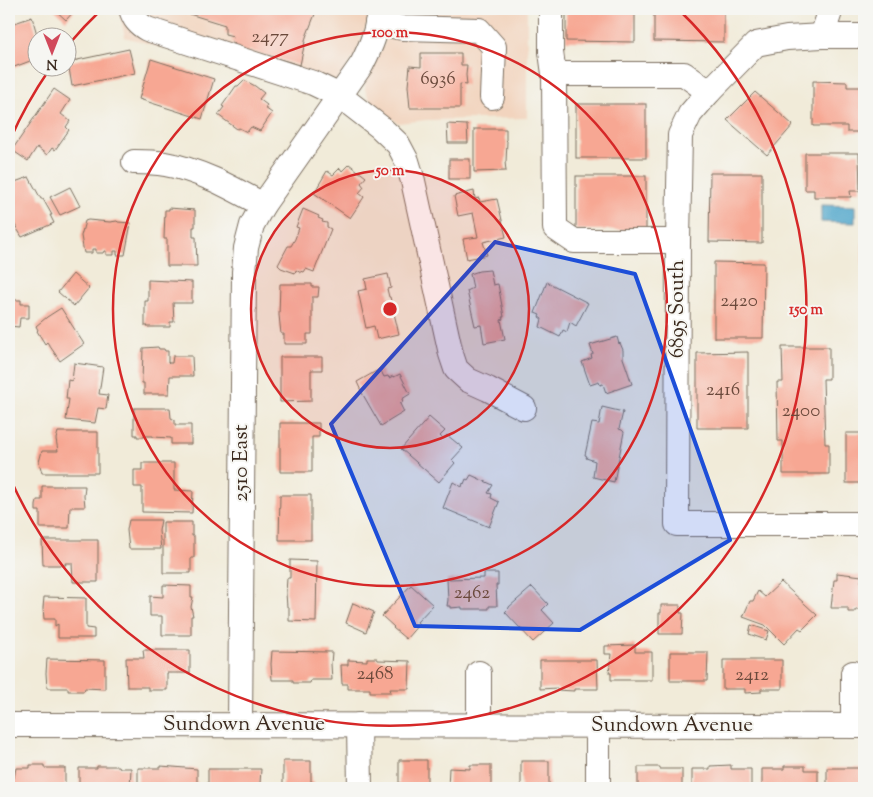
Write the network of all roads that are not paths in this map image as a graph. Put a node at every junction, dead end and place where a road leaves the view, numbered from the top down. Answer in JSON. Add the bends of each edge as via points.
{"nodes":[{"id":1,"x":131,"y":9,"type":"edge"},
{"id":2,"x":551,"y":9,"type":"edge"},
{"id":3,"x":831,"y":9,"type":"edge"},
{"id":4,"x":377,"y":13,"type":"edge"},
{"id":5,"x":822,"y":36,"type":"junction"},
{"id":6,"x":864,"y":36,"type":"edge"},
{"id":7,"x":554,"y":74,"type":"junction"},
{"id":8,"x":710,"y":92,"type":"junction"},
{"id":9,"x":340,"y":96,"type":"junction"},
{"id":10,"x":492,"y":97,"type":"dead end"},
{"id":11,"x":134,"y":162,"type":"dead end"},
{"id":12,"x":262,"y":205,"type":"junction"},
{"id":13,"x":678,"y":241,"type":"junction"},
{"id":14,"x":524,"y":408,"type":"dead end"},
{"id":15,"x":864,"y":524,"type":"edge"},
{"id":16,"x":479,"y":673,"type":"dead end"},
{"id":17,"x":853,"y":673,"type":"dead end"},
{"id":18,"x":9,"y":725,"type":"edge"},
{"id":19,"x":240,"y":725,"type":"junction"},
{"id":20,"x":359,"y":725,"type":"junction"},
{"id":21,"x":479,"y":725,"type":"junction"},
{"id":22,"x":598,"y":726,"type":"junction"},
{"id":23,"x":859,"y":726,"type":"edge"},
{"id":24,"x":360,"y":788,"type":"edge"},
{"id":25,"x":598,"y":788,"type":"edge"}],
"edges":[{"from":1,"to":9,"type":"street","via":[[134,18],[147,29],[313,83]]},
{"from":2,"to":7,"type":"street"},
{"from":3,"to":5,"type":"street"},
{"from":4,"to":9,"type":"street","name":"2510 East","via":[[373,42]]},
{"from":4,"to":10,"type":"street","via":[[403,28],[479,30],[494,46]]},
{"from":5,"to":6,"type":"street","name":"6895 South"},
{"from":5,"to":8,"type":"street","name":"6895 South","via":[[756,44]]},
{"from":7,"to":8,"type":"street","via":[[684,74]]},
{"from":7,"to":13,"type":"street","via":[[555,228],[574,241]]},
{"from":8,"to":13,"type":"street","name":"6895 South","via":[[690,114],[680,135]]},
{"from":9,"to":12,"type":"street","name":"2510 East"},
{"from":9,"to":14,"type":"street","via":[[380,126],[398,144],[407,161],[456,369],[468,380]]},
{"from":11,"to":12,"type":"street","via":[[165,164],[201,174]]},
{"from":12,"to":19,"type":"street","name":"2510 East","via":[[252,225],[244,272]]},
{"from":13,"to":15,"type":"street","name":"6895 South","via":[[677,524]]},
{"from":16,"to":21,"type":"street"},
{"from":17,"to":23,"type":"street"},
{"from":18,"to":19,"type":"street","name":"Sundown Avenue"},
{"from":19,"to":20,"type":"street","name":"Sundown Avenue"},
{"from":20,"to":21,"type":"street","name":"Sundown Avenue"},
{"from":20,"to":24,"type":"street"},
{"from":21,"to":22,"type":"street","name":"Sundown Avenue"},
{"from":22,"to":23,"type":"street","name":"Sundown Avenue"},
{"from":22,"to":25,"type":"street"}]}
